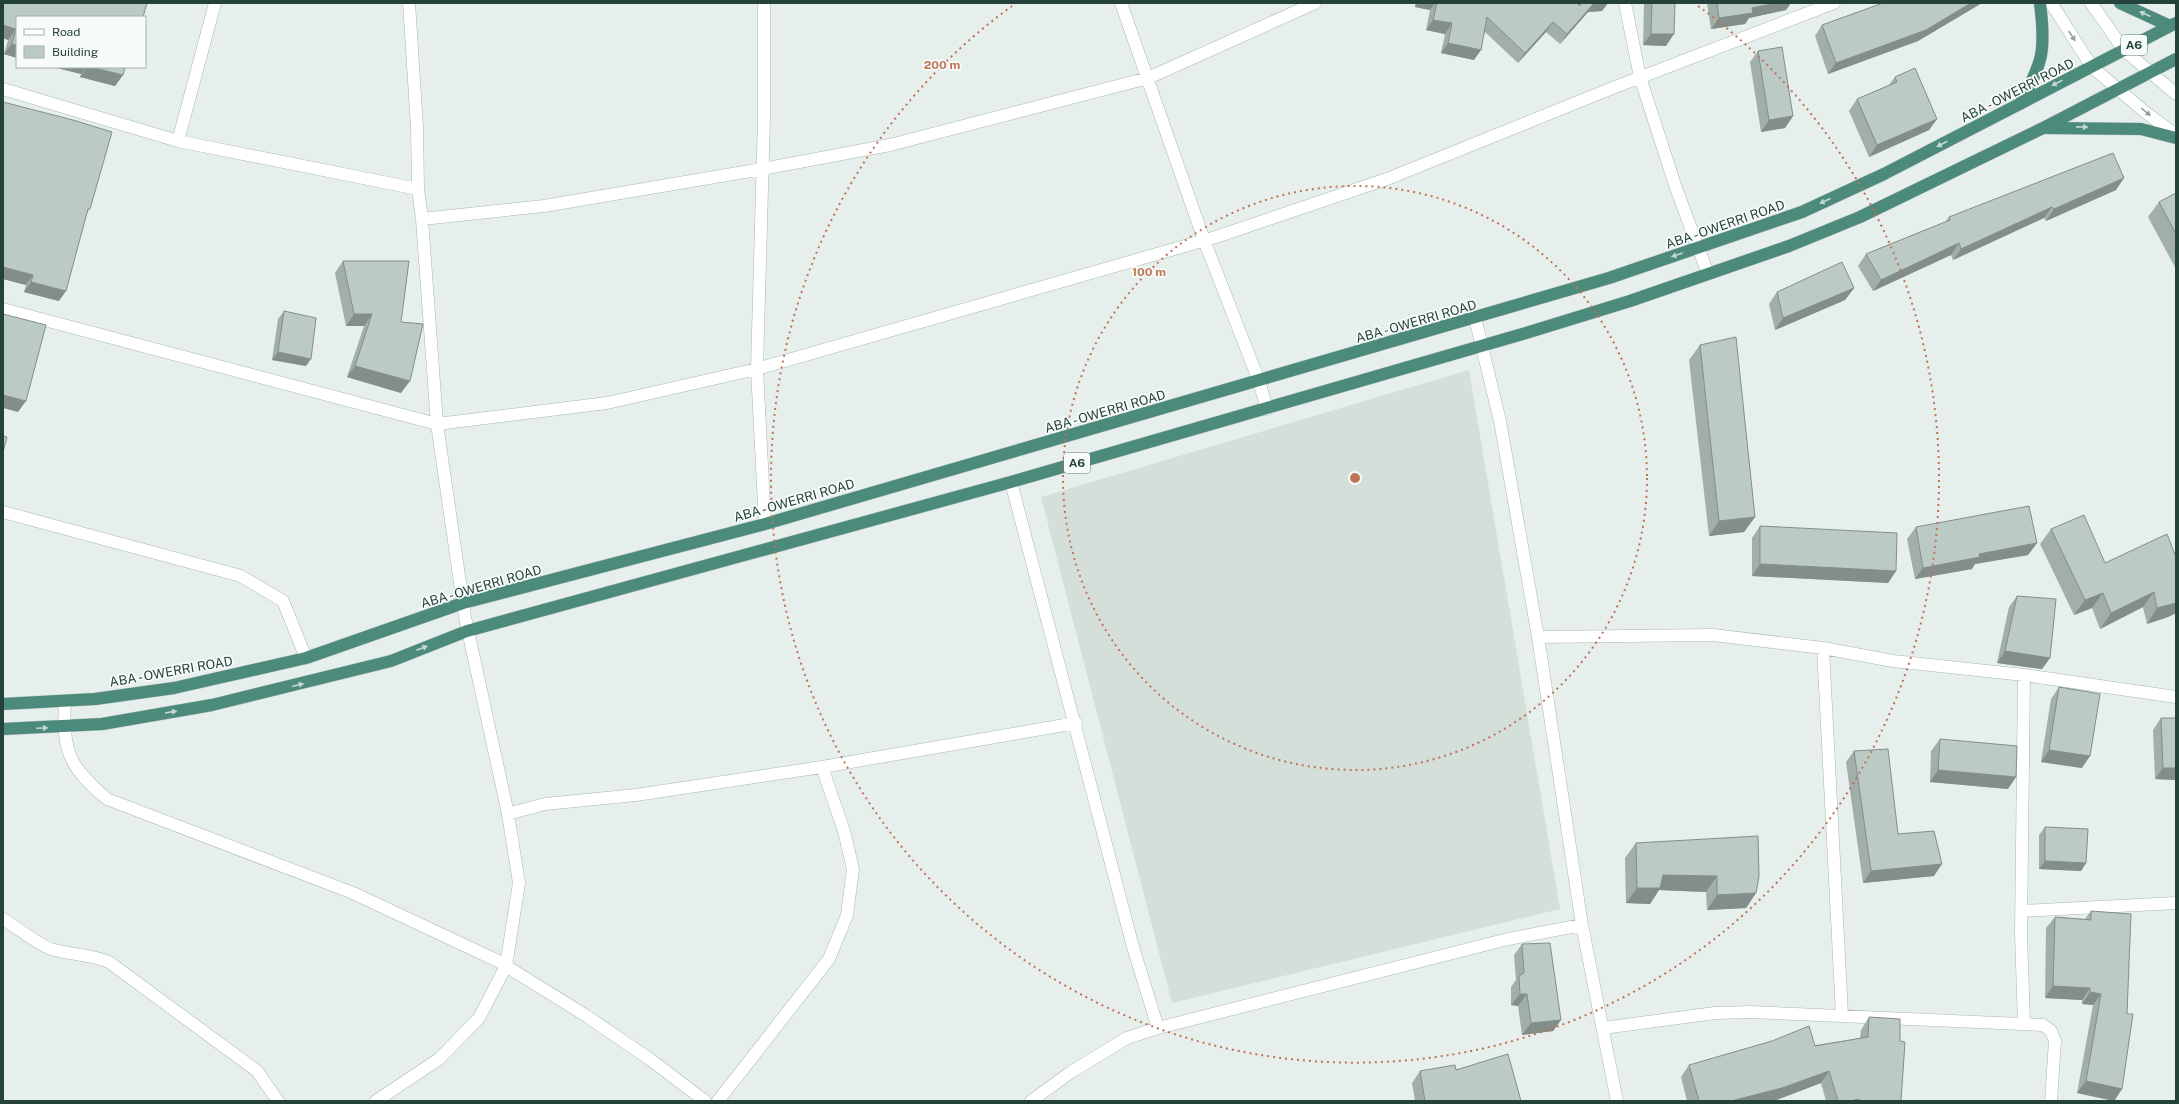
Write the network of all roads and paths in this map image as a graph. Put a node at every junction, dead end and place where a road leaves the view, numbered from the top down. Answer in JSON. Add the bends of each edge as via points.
{"nodes":[{"id":1,"x":215,"y":3,"type":"edge"},
{"id":2,"x":410,"y":3,"type":"edge"},
{"id":3,"x":764,"y":3,"type":"edge"},
{"id":4,"x":1121,"y":3,"type":"edge"},
{"id":5,"x":1312,"y":3,"type":"edge"},
{"id":6,"x":1625,"y":3,"type":"edge"},
{"id":7,"x":1834,"y":3,"type":"edge"},
{"id":8,"x":2040,"y":3,"type":"edge"},
{"id":9,"x":2051,"y":3,"type":"edge"},
{"id":10,"x":2091,"y":3,"type":"edge"},
{"id":11,"x":2120,"y":3,"type":"edge"},
{"id":12,"x":2173,"y":24,"type":"edge"},
{"id":13,"x":2124,"y":50,"type":"junction"},
{"id":14,"x":2176,"y":59,"type":"edge"},
{"id":15,"x":2092,"y":67,"type":"junction"},
{"id":16,"x":2150,"y":73,"type":"junction"},
{"id":17,"x":1640,"y":77,"type":"junction"},
{"id":18,"x":1148,"y":78,"type":"junction"},
{"id":19,"x":2118,"y":87,"type":"junction"},
{"id":20,"x":3,"y":89,"type":"edge"},
{"id":21,"x":2176,"y":94,"type":"edge"},
{"id":22,"x":2020,"y":104,"type":"junction"},
{"id":23,"x":2044,"y":128,"type":"junction"},
{"id":24,"x":2176,"y":136,"type":"edge"},
{"id":25,"x":178,"y":141,"type":"junction"},
{"id":26,"x":762,"y":169,"type":"junction"},
{"id":27,"x":418,"y":189,"type":"junction"},
{"id":28,"x":422,"y":219,"type":"junction"},
{"id":29,"x":1204,"y":240,"type":"junction"},
{"id":30,"x":1698,"y":248,"type":"junction"},
{"id":31,"x":1708,"y":274,"type":"junction"},
{"id":32,"x":3,"y":309,"type":"edge"},
{"id":33,"x":1475,"y":318,"type":"junction"},
{"id":34,"x":1481,"y":346,"type":"junction"},
{"id":35,"x":757,"y":369,"type":"junction"},
{"id":36,"x":1259,"y":381,"type":"junction"},
{"id":37,"x":1267,"y":409,"type":"junction"},
{"id":38,"x":437,"y":424,"type":"junction"},
{"id":39,"x":1011,"y":482,"type":"junction"},
{"id":40,"x":3,"y":512,"type":"edge"},
{"id":41,"x":765,"y":524,"type":"junction"},
{"id":42,"x":463,"y":603,"type":"junction"},
{"id":43,"x":467,"y":631,"type":"junction"},
{"id":44,"x":1538,"y":637,"type":"junction"},
{"id":45,"x":1823,"y":648,"type":"junction"},
{"id":46,"x":306,"y":658,"type":"junction"},
{"id":47,"x":2024,"y":675,"type":"junction"},
{"id":48,"x":2176,"y":697,"type":"edge"},
{"id":49,"x":65,"y":701,"type":"junction"},
{"id":50,"x":3,"y":704,"type":"edge"},
{"id":51,"x":1076,"y":723,"type":"junction"},
{"id":52,"x":63,"y":727,"type":"junction"},
{"id":53,"x":3,"y":729,"type":"edge"},
{"id":54,"x":822,"y":767,"type":"junction"},
{"id":55,"x":508,"y":814,"type":"junction"},
{"id":56,"x":2176,"y":903,"type":"edge"},
{"id":57,"x":2021,"y":911,"type":"junction"},
{"id":58,"x":3,"y":919,"type":"edge"},
{"id":59,"x":1582,"y":925,"type":"junction"},
{"id":60,"x":506,"y":966,"type":"junction"},
{"id":61,"x":1842,"y":1015,"type":"junction"},
{"id":62,"x":2024,"y":1024,"type":"junction"},
{"id":63,"x":1158,"y":1028,"type":"junction"},
{"id":64,"x":1603,"y":1028,"type":"junction"},
{"id":65,"x":278,"y":1101,"type":"edge"},
{"id":66,"x":376,"y":1101,"type":"edge"},
{"id":67,"x":705,"y":1101,"type":"edge"},
{"id":68,"x":718,"y":1101,"type":"edge"},
{"id":69,"x":1031,"y":1101,"type":"edge"},
{"id":70,"x":1617,"y":1101,"type":"edge"},
{"id":71,"x":2051,"y":1101,"type":"edge"}],
"edges":[{"from":1,"to":25,"type":"street"},
{"from":2,"to":27,"type":"street"},
{"from":3,"to":26,"type":"street"},
{"from":4,"to":18,"type":"street"},
{"from":5,"to":18,"type":"street"},
{"from":6,"to":17,"type":"street"},
{"from":7,"to":17,"type":"street"},
{"from":8,"to":22,"type":"highway","via":[[2044,45],[2037,72]]},
{"from":9,"to":15,"type":"street","one_way":true},
{"from":10,"to":13,"type":"street"},
{"from":12,"to":11,"type":"highway","one_way":true},
{"from":12,"to":13,"type":"highway","name":"ABA - OWERRI ROAD","number":"A6"},
{"from":13,"to":15,"type":"highway","name":"ABA - OWERRI ROAD","number":"A6"},
{"from":13,"to":16,"type":"street"},
{"from":14,"to":16,"type":"highway","number":"A6"},
{"from":15,"to":19,"type":"street"},
{"from":15,"to":22,"type":"highway","name":"ABA - OWERRI ROAD","number":"A6","one_way":true},
{"from":16,"to":19,"type":"highway","number":"A6"},
{"from":16,"to":21,"type":"street"},
{"from":17,"to":29,"type":"street","via":[[1387,179]]},
{"from":17,"to":30,"type":"street"},
{"from":18,"to":26,"type":"street","via":[[890,145]]},
{"from":18,"to":29,"type":"street"},
{"from":19,"to":23,"type":"highway","number":"A6"},
{"from":19,"to":24,"type":"street","one_way":true},
{"from":20,"to":25,"type":"street"},
{"from":22,"to":30,"type":"highway","name":"ABA - OWERRI ROAD","number":"A6","one_way":true,"via":[[1884,174],[1802,212]]},
{"from":23,"to":24,"type":"highway","one_way":true,"via":[[2141,129]]},
{"from":23,"to":31,"type":"highway","number":"A6","via":[[1860,217],[1789,246]]},
{"from":25,"to":27,"type":"street"},
{"from":26,"to":28,"type":"street","via":[[544,206]]},
{"from":26,"to":35,"type":"street"},
{"from":27,"to":28,"type":"street"},
{"from":28,"to":38,"type":"street"},
{"from":29,"to":35,"type":"street"},
{"from":29,"to":36,"type":"street"},
{"from":30,"to":31,"type":"street"},
{"from":30,"to":33,"type":"highway","name":"ABA - OWERRI ROAD","number":"A6","one_way":true},
{"from":31,"to":34,"type":"highway","number":"A6","via":[[1630,301]]},
{"from":32,"to":38,"type":"street"},
{"from":33,"to":34,"type":"street"},
{"from":33,"to":36,"type":"highway","name":"ABA - OWERRI ROAD","number":"A6"},
{"from":34,"to":37,"type":"highway","number":"A6"},
{"from":34,"to":44,"type":"street","via":[[1500,422]]},
{"from":35,"to":38,"type":"street","via":[[607,403]]},
{"from":35,"to":41,"type":"street"},
{"from":36,"to":37,"type":"street"},
{"from":36,"to":41,"type":"highway","name":"ABA - OWERRI ROAD","number":"A6"},
{"from":37,"to":39,"type":"highway","number":"A6"},
{"from":38,"to":42,"type":"street"},
{"from":39,"to":43,"type":"highway","number":"A6"},
{"from":39,"to":51,"type":"street"},
{"from":40,"to":46,"type":"street","via":[[240,576],[283,601]]},
{"from":41,"to":42,"type":"highway","name":"ABA - OWERRI ROAD","number":"A6"},
{"from":42,"to":43,"type":"street"},
{"from":42,"to":46,"type":"highway","name":"ABA - OWERRI ROAD","number":"A6"},
{"from":52,"to":43,"type":"highway","number":"A6","one_way":true,"via":[[102,724],[179,711],[272,691],[391,661]]},
{"from":43,"to":55,"type":"street"},
{"from":44,"to":45,"type":"street","via":[[1713,635]]},
{"from":44,"to":59,"type":"street"},
{"from":45,"to":47,"type":"street","via":[[1893,660]]},
{"from":45,"to":61,"type":"street"},
{"from":46,"to":49,"type":"highway","name":"ABA - OWERRI ROAD","number":"A6","via":[[174,688]]},
{"from":47,"to":48,"type":"street"},
{"from":47,"to":57,"type":"street"},
{"from":49,"to":50,"type":"highway","name":"ABA - OWERRI ROAD","number":"A6"},
{"from":49,"to":52,"type":"street"},
{"from":51,"to":54,"type":"street"},
{"from":51,"to":63,"type":"street","via":[[1133,947]]},
{"from":53,"to":52,"type":"highway","number":"A6","one_way":true},
{"from":52,"to":60,"type":"street","via":[[70,758],[85,781],[107,799],[353,893]]},
{"from":54,"to":55,"type":"street","via":[[636,795],[545,804]]},
{"from":54,"to":68,"type":"street","via":[[844,831],[853,869],[847,915],[829,959]]},
{"from":55,"to":60,"type":"street","via":[[519,883]]},
{"from":56,"to":57,"type":"street"},
{"from":57,"to":62,"type":"street"},
{"from":58,"to":65,"type":"street","via":[[49,948],[94,955],[109,962],[257,1071]]},
{"from":59,"to":63,"type":"street","via":[[1508,939]]},
{"from":59,"to":64,"type":"street"},
{"from":60,"to":66,"type":"street","via":[[479,1018],[439,1059]]},
{"from":60,"to":67,"type":"street","via":[[645,1056]]},
{"from":61,"to":62,"type":"street"},
{"from":61,"to":64,"type":"street","via":[[1715,1013]]},
{"from":62,"to":71,"type":"street","via":[[2043,1025],[2051,1031],[2055,1041]]},
{"from":63,"to":69,"type":"street","via":[[1127,1038],[1071,1072]]},
{"from":64,"to":70,"type":"street"}]}
